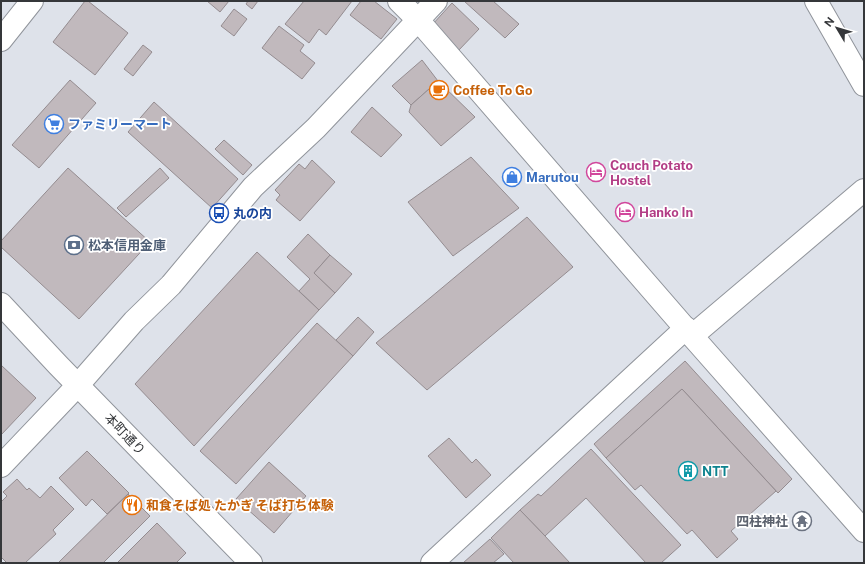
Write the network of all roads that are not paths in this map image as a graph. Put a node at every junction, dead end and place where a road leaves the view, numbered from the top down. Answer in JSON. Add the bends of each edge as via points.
{"nodes":[{"id":1,"x":32,"y":1,"type":"edge"},
{"id":2,"x":399,"y":1,"type":"edge"},
{"id":3,"x":436,"y":1,"type":"edge"},
{"id":4,"x":816,"y":1,"type":"edge"},
{"id":5,"x":418,"y":20,"type":"junction"},
{"id":6,"x":1,"y":40,"type":"edge"},
{"id":7,"x":864,"y":85,"type":"edge"},
{"id":8,"x":864,"y":190,"type":"edge"},
{"id":9,"x":1,"y":304,"type":"edge"},
{"id":10,"x":689,"y":332,"type":"junction"},
{"id":11,"x":78,"y":385,"type":"junction"},
{"id":12,"x":1,"y":466,"type":"edge"},
{"id":13,"x":864,"y":531,"type":"edge"},
{"id":14,"x":251,"y":563,"type":"edge"},
{"id":15,"x":432,"y":563,"type":"edge"}],
"edges":[{"from":1,"to":6,"type":"street"},
{"from":2,"to":5,"type":"street"},
{"from":3,"to":5,"type":"street"},
{"from":4,"to":7,"type":"street"},
{"from":5,"to":10,"type":"street"},
{"from":5,"to":11,"type":"street","via":[[316,128],[253,187],[170,285],[134,321]]},
{"from":8,"to":10,"type":"street"},
{"from":9,"to":11,"type":"street","name":"本町通り"},
{"from":10,"to":13,"type":"street"},
{"from":10,"to":15,"type":"street"},
{"from":11,"to":12,"type":"street"},
{"from":11,"to":14,"type":"street","name":"本町通り"}]}
